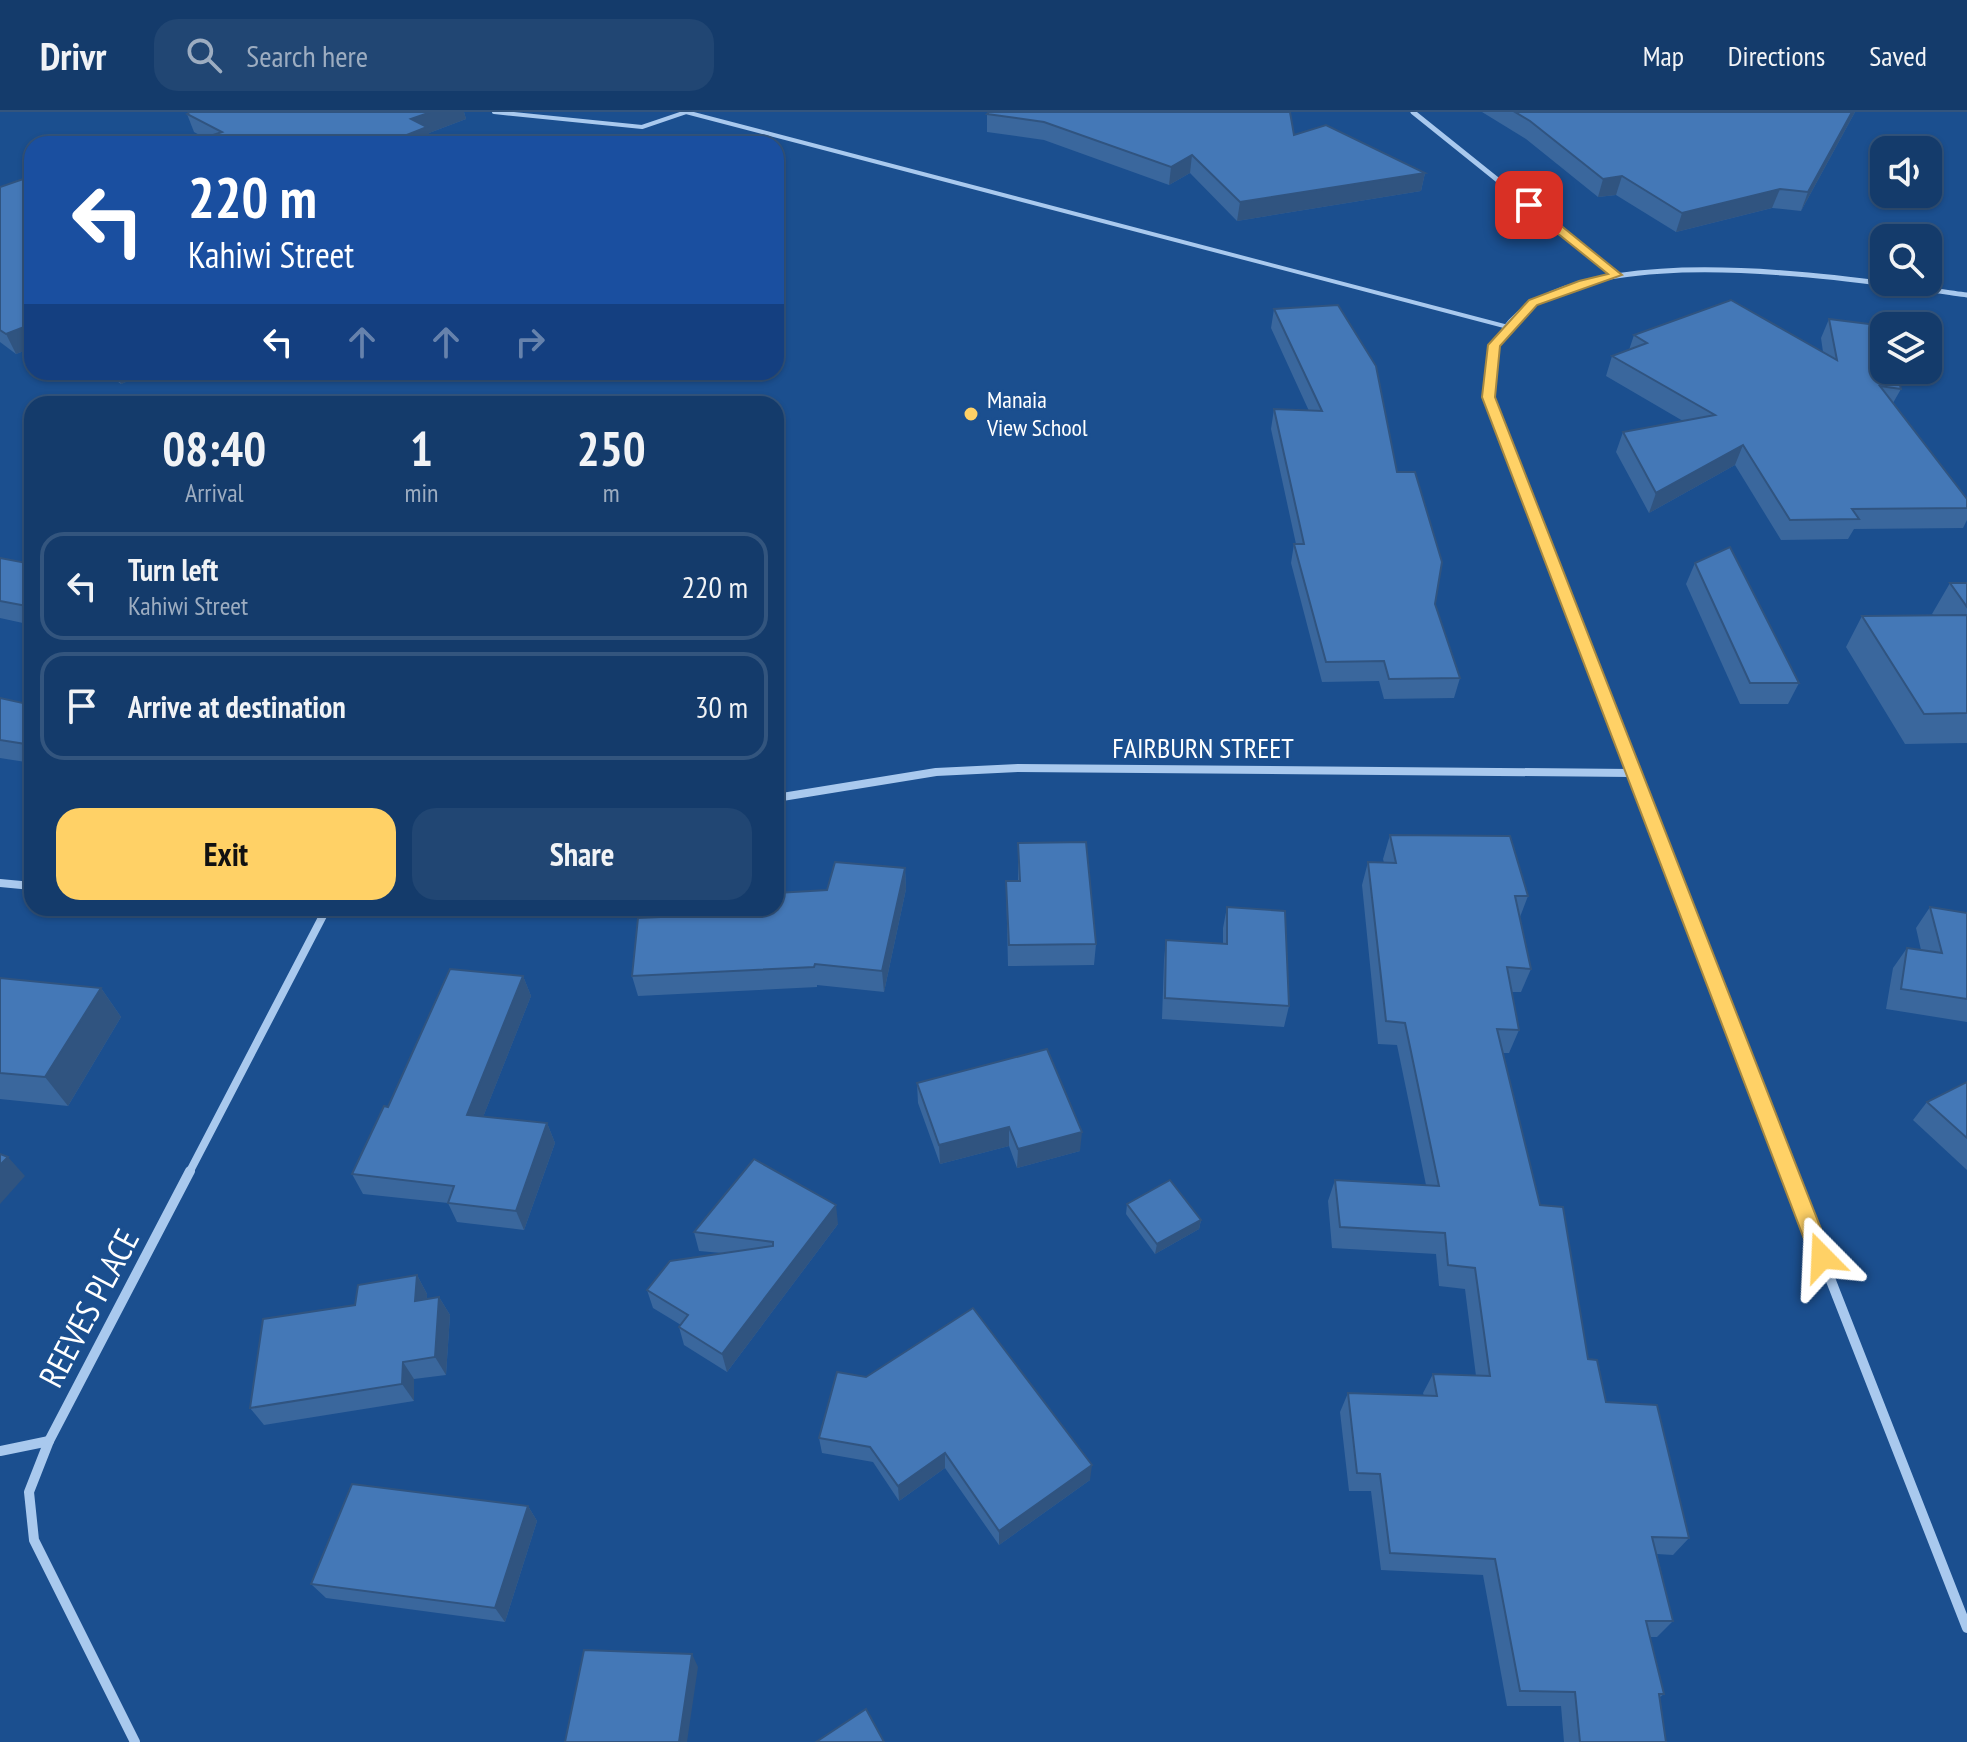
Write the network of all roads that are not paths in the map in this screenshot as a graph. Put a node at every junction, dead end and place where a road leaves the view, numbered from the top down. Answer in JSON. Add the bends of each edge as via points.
{"nodes":[{"id":1,"x":494,"y":112,"type":"edge"},
{"id":2,"x":686,"y":112,"type":"edge"},
{"id":3,"x":1413,"y":112,"type":"edge"},
{"id":4,"x":778,"y":136,"type":"edge"},
{"id":5,"x":784,"y":138,"type":"edge"},
{"id":6,"x":1616,"y":275,"type":"junction"},
{"id":7,"x":1967,"y":295,"type":"edge"},
{"id":8,"x":1508,"y":327,"type":"junction"},
{"id":9,"x":1632,"y":773,"type":"junction"},
{"id":10,"x":784,"y":797,"type":"edge"},
{"id":11,"x":0,"y":883,"type":"edge"},
{"id":12,"x":24,"y":885,"type":"edge"},
{"id":13,"x":323,"y":916,"type":"edge"},
{"id":14,"x":49,"y":1441,"type":"junction"},
{"id":15,"x":0,"y":1451,"type":"edge"},
{"id":16,"x":1967,"y":1628,"type":"edge"},
{"id":17,"x":135,"y":1742,"type":"edge"}],
"edges":[{"from":1,"to":2,"type":"lane","via":[[642,127]]},
{"from":2,"to":4,"type":"lane"},
{"from":3,"to":6,"type":"street"},
{"from":5,"to":8,"type":"lane"},
{"from":6,"to":7,"type":"street","via":[[1723,269]]},
{"from":6,"to":8,"type":"street","via":[[1533,303]]},
{"from":8,"to":9,"type":"street","via":[[1494,345],[1488,397]]},
{"from":9,"to":10,"type":"street","name":"FAIRBURN STREET","via":[[1018,768],[936,772]]},
{"from":9,"to":16,"type":"street"},
{"from":11,"to":12,"type":"street"},
{"from":13,"to":14,"type":"street","name":"REEVES PLACE"},
{"from":14,"to":15,"type":"street"},
{"from":14,"to":17,"type":"street","name":"REEVES PLACE","via":[[29,1492],[34,1540]]}]}
